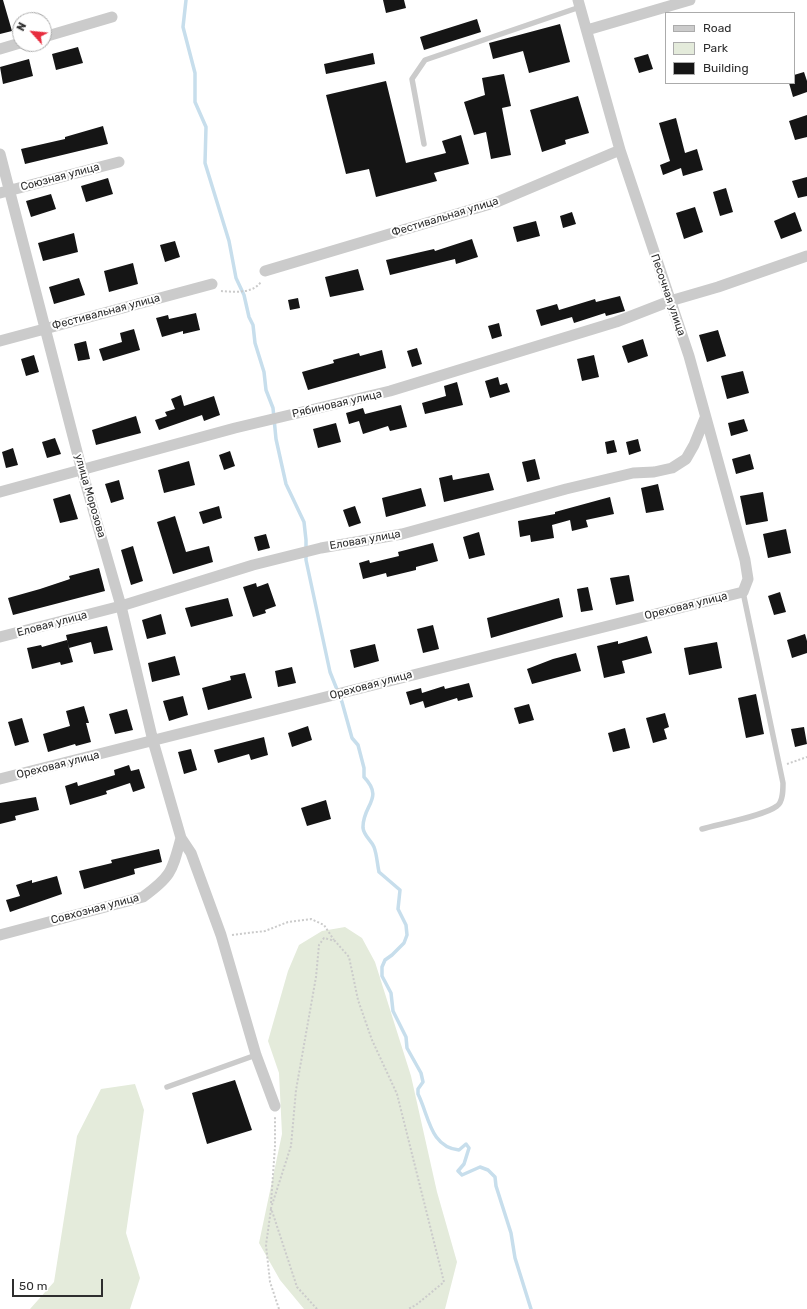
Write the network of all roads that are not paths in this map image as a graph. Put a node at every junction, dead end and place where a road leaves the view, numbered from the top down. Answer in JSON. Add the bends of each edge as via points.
{"nodes":[{"id":1,"x":690,"y":0,"type":"edge"},
{"id":2,"x":579,"y":4,"type":"edge"},
{"id":3,"x":112,"y":17,"type":"dead end"},
{"id":4,"x":587,"y":30,"type":"junction"},
{"id":5,"x":52,"y":35,"type":"edge"},
{"id":6,"x":12,"y":45,"type":"edge"},
{"id":7,"x":0,"y":49,"type":"edge"},
{"id":8,"x":424,"y":144,"type":"dead end"},
{"id":9,"x":620,"y":150,"type":"junction"},
{"id":10,"x":0,"y":154,"type":"edge"},
{"id":11,"x":119,"y":162,"type":"dead end"},
{"id":12,"x":5,"y":192,"type":"edge"},
{"id":13,"x":807,"y":256,"type":"edge"},
{"id":14,"x":265,"y":271,"type":"road end"},
{"id":15,"x":212,"y":284,"type":"dead end"},
{"id":16,"x":670,"y":301,"type":"junction"},
{"id":17,"x":46,"y":328,"type":"junction"},
{"id":18,"x":0,"y":341,"type":"edge"},
{"id":19,"x":705,"y":418,"type":"junction"},
{"id":20,"x":82,"y":470,"type":"junction"},
{"id":21,"x":0,"y":492,"type":"edge"},
{"id":22,"x":743,"y":592,"type":"junction"},
{"id":23,"x":121,"y":606,"type":"junction"},
{"id":24,"x":0,"y":637,"type":"edge"},
{"id":25,"x":153,"y":741,"type":"junction"},
{"id":26,"x":0,"y":779,"type":"edge"},
{"id":27,"x":702,"y":829,"type":"dead end"},
{"id":28,"x":181,"y":838,"type":"junction"},
{"id":29,"x":0,"y":935,"type":"edge"},
{"id":30,"x":256,"y":1055,"type":"junction"},
{"id":31,"x":167,"y":1087,"type":"dead end"},
{"id":32,"x":275,"y":1106,"type":"road end"}],
"edges":[{"from":1,"to":4,"type":"street"},
{"from":2,"to":4,"type":"street","name":"Песочная улица"},
{"from":2,"to":8,"type":"lane","via":[[425,60],[412,79]]},
{"from":3,"to":5,"type":"street"},
{"from":4,"to":9,"type":"street","name":"Песочная улица"},
{"from":6,"to":7,"type":"street"},
{"from":9,"to":14,"type":"street","name":"Фестивальная улица","via":[[497,202]]},
{"from":9,"to":16,"type":"street","name":"Песочная улица"},
{"from":10,"to":12,"type":"street","name":"улица Морозова"},
{"from":11,"to":12,"type":"street","name":"Союзная улица"},
{"from":12,"to":17,"type":"street","name":"улица Морозова"},
{"from":13,"to":16,"type":"street","name":"Рябиновая улица"},
{"from":15,"to":17,"type":"street","name":"Фестивальная улица"},
{"from":16,"to":19,"type":"street","name":"Песочная улица","via":[[689,356]]},
{"from":16,"to":20,"type":"street","name":"Рябиновая улица","via":[[616,322],[390,391],[266,420]]},
{"from":17,"to":18,"type":"street","name":"Фестивальная улица"},
{"from":17,"to":20,"type":"street","name":"улица Морозова"},
{"from":19,"to":22,"type":"street","name":"Песочная улица","via":[[745,560],[748,579]]},
{"from":19,"to":23,"type":"street","name":"Еловая улица","via":[[686,459],[672,468],[633,473],[566,489],[402,534],[316,549],[253,565]]},
{"from":20,"to":21,"type":"street","name":"Рябиновая улица"},
{"from":20,"to":23,"type":"street","name":"улица Морозова"},
{"from":22,"to":25,"type":"street","name":"Ореховая улица"},
{"from":22,"to":27,"type":"lane","via":[[780,766],[782,796],[778,806],[765,812]]},
{"from":23,"to":24,"type":"street","name":"Еловая улица"},
{"from":23,"to":25,"type":"street","name":"улица Морозова"},
{"from":25,"to":26,"type":"street","name":"Ореховая улица"},
{"from":25,"to":28,"type":"street","name":"улица Морозова"},
{"from":28,"to":29,"type":"street","name":"Совхозная улица","via":[[173,868],[161,884],[143,897]]},
{"from":28,"to":30,"type":"street","via":[[191,853],[221,935]]},
{"from":30,"to":31,"type":"lane"},
{"from":30,"to":32,"type":"street"}]}
